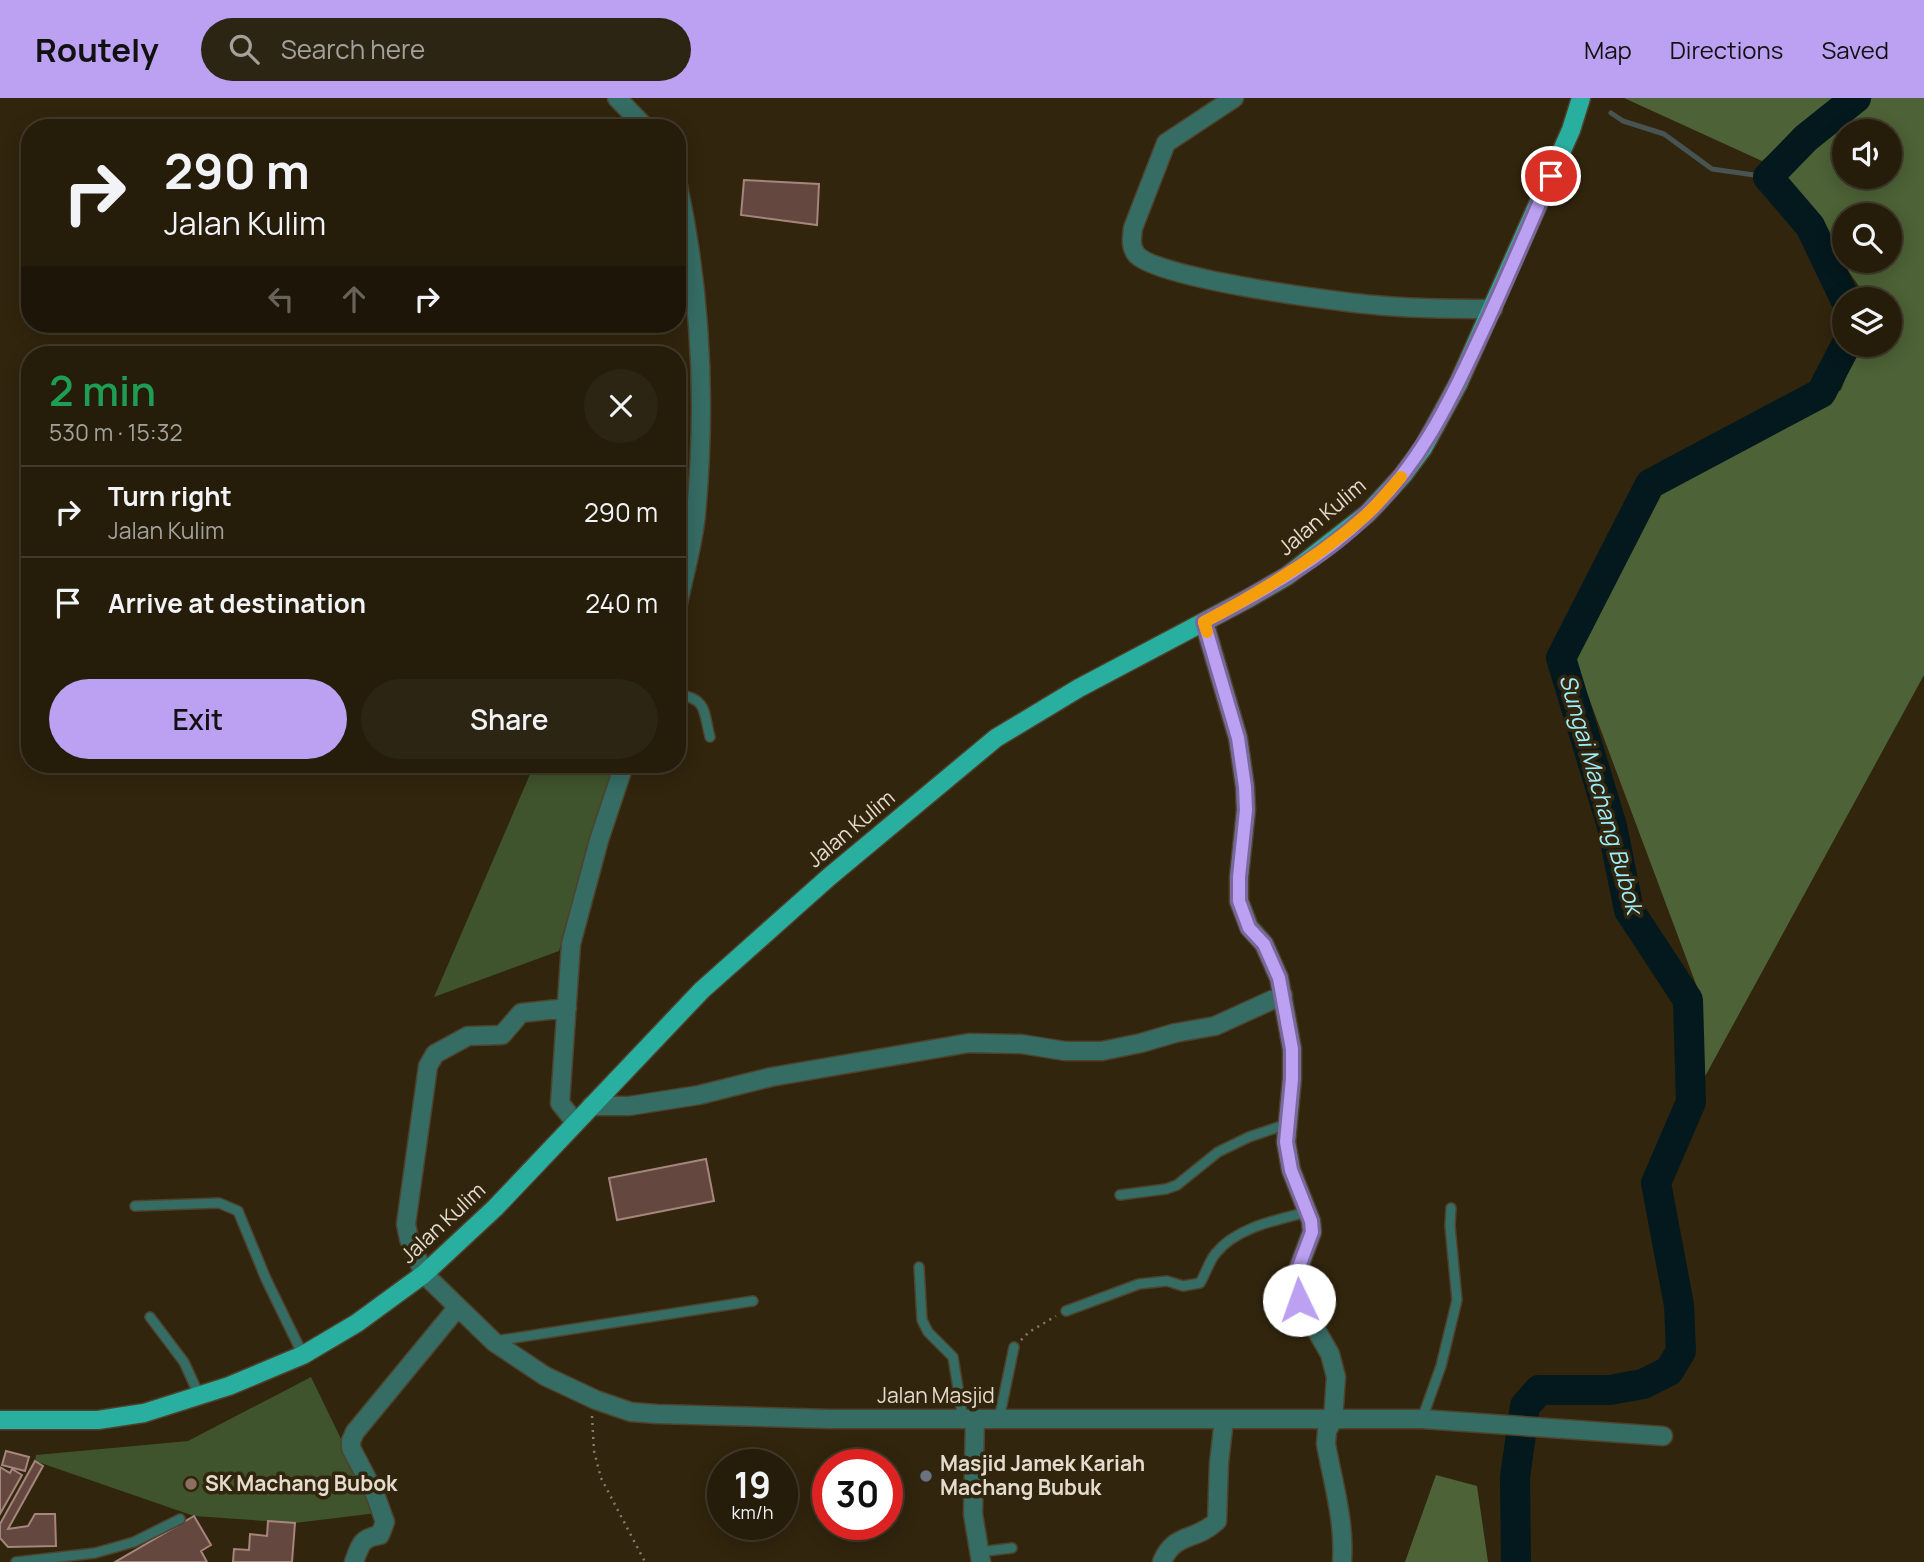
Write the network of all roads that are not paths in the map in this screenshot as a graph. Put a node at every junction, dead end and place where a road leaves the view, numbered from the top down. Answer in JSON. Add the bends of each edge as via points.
{"nodes":[{"id":1,"x":617,"y":98,"type":"edge"},
{"id":2,"x":1234,"y":98,"type":"edge"},
{"id":3,"x":1581,"y":98,"type":"edge"},
{"id":4,"x":637,"y":119,"type":"edge"},
{"id":5,"x":686,"y":235,"type":"edge"},
{"id":6,"x":1493,"y":309,"type":"junction"},
{"id":7,"x":686,"y":565,"type":"edge"},
{"id":8,"x":1204,"y":622,"type":"junction"},
{"id":9,"x":686,"y":696,"type":"edge"},
{"id":10,"x":710,"y":737,"type":"dead end"},
{"id":11,"x":621,"y":773,"type":"edge"},
{"id":12,"x":1283,"y":995,"type":"junction"},
{"id":13,"x":567,"y":1008,"type":"junction"},
{"id":14,"x":591,"y":1106,"type":"junction"},
{"id":15,"x":575,"y":1122,"type":"junction"},
{"id":16,"x":1287,"y":1124,"type":"junction"},
{"id":17,"x":1120,"y":1195,"type":"dead end"},
{"id":18,"x":135,"y":1206,"type":"dead end"},
{"id":19,"x":1451,"y":1208,"type":"dead end"},
{"id":20,"x":1307,"y":1212,"type":"junction"},
{"id":21,"x":919,"y":1267,"type":"dead end"},
{"id":22,"x":424,"y":1275,"type":"junction"},
{"id":23,"x":753,"y":1301,"type":"dead end"},
{"id":24,"x":458,"y":1307,"type":"junction"},
{"id":25,"x":1066,"y":1311,"type":"road end"},
{"id":26,"x":150,"y":1317,"type":"dead end"},
{"id":27,"x":494,"y":1342,"type":"junction"},
{"id":28,"x":1014,"y":1347,"type":"road end"},
{"id":29,"x":303,"y":1354,"type":"junction"},
{"id":30,"x":199,"y":1395,"type":"junction"},
{"id":31,"x":969,"y":1419,"type":"junction"},
{"id":32,"x":999,"y":1419,"type":"junction"},
{"id":33,"x":1422,"y":1419,"type":"junction"},
{"id":34,"x":0,"y":1420,"type":"edge"},
{"id":35,"x":1224,"y":1420,"type":"junction"},
{"id":36,"x":1332,"y":1420,"type":"junction"},
{"id":37,"x":1663,"y":1436,"type":"dead end"},
{"id":38,"x":180,"y":1519,"type":"dead end"},
{"id":39,"x":1012,"y":1548,"type":"dead end"},
{"id":40,"x":980,"y":1557,"type":"edge"},
{"id":41,"x":16,"y":1562,"type":"edge"},
{"id":42,"x":354,"y":1562,"type":"edge"},
{"id":43,"x":1162,"y":1562,"type":"edge"},
{"id":44,"x":1342,"y":1562,"type":"edge"}],
"edges":[{"from":1,"to":4,"type":"street"},
{"from":2,"to":6,"type":"street","via":[[1167,143],[1133,228],[1131,242],[1137,255],[1199,279],[1376,306]]},
{"from":3,"to":6,"type":"main road","name":"Jalan Kulim"},
{"from":5,"to":7,"type":"street","via":[[696,294],[701,392],[696,517]]},
{"from":6,"to":8,"type":"main road","name":"Jalan Kulim","via":[[1423,448],[1367,514],[1287,576]]},
{"from":8,"to":12,"type":"street","via":[[1238,738],[1245,787],[1239,901],[1249,928],[1264,944]]},
{"from":8,"to":14,"type":"main road","name":"Jalan Kulim","via":[[996,738],[752,944]]},
{"from":9,"to":10,"type":"lane","via":[[701,702]]},
{"from":11,"to":13,"type":"street","via":[[571,944]]},
{"from":12,"to":14,"type":"street","via":[[1214,1026],[1102,1051],[969,1043],[771,1077],[699,1095],[629,1106]]},
{"from":12,"to":16,"type":"street","via":[[1292,1049]]},
{"from":13,"to":15,"type":"street","via":[[560,1103]]},
{"from":13,"to":22,"type":"street","via":[[521,1013],[502,1035],[468,1036],[435,1054],[428,1066],[406,1224]]},
{"from":14,"to":15,"type":"main road","name":"Jalan Kulim"},
{"from":15,"to":22,"type":"main road","name":"Jalan Kulim"},
{"from":16,"to":17,"type":"lane","via":[[1218,1152],[1177,1185]]},
{"from":16,"to":20,"type":"street","via":[[1291,1170]]},
{"from":18,"to":29,"type":"lane","via":[[219,1203],[238,1211]]},
{"from":19,"to":33,"type":"lane","via":[[1457,1300]]},
{"from":20,"to":25,"type":"lane","via":[[1230,1238],[1214,1255],[1200,1283],[1139,1284]]},
{"from":20,"to":36,"type":"street","via":[[1312,1232],[1294,1280],[1299,1300],[1330,1354],[1336,1377]]},
{"from":21,"to":31,"type":"lane","via":[[922,1320],[953,1357]]},
{"from":22,"to":24,"type":"street","name":"Jalan Masjid"},
{"from":22,"to":29,"type":"main road","name":"Jalan Kulim","via":[[357,1323]]},
{"from":23,"to":27,"type":"lane"},
{"from":24,"to":27,"type":"street","name":"Jalan Masjid"},
{"from":24,"to":42,"type":"street","via":[[351,1441],[385,1522],[380,1535],[360,1545]]},
{"from":26,"to":30,"type":"lane","via":[[184,1362]]},
{"from":27,"to":31,"type":"street","name":"Jalan Masjid","via":[[545,1376],[631,1412]]},
{"from":28,"to":32,"type":"lane"},
{"from":29,"to":30,"type":"main road","name":"Jalan Kulim"},
{"from":30,"to":34,"type":"main road","name":"Jalan Kulim","via":[[144,1413],[98,1420]]},
{"from":31,"to":32,"type":"street","name":"Jalan Masjid"},
{"from":31,"to":40,"type":"street","via":[[973,1514]]},
{"from":32,"to":35,"type":"street","name":"Jalan Masjid"},
{"from":33,"to":36,"type":"street","name":"Jalan Masjid"},
{"from":33,"to":37,"type":"street","name":"Jalan Masjid"},
{"from":35,"to":36,"type":"street","name":"Jalan Masjid"},
{"from":35,"to":43,"type":"street","via":[[1217,1521],[1199,1535],[1178,1541]]},
{"from":36,"to":44,"type":"street","via":[[1326,1444],[1341,1521]]},
{"from":38,"to":41,"type":"lane","via":[[134,1542],[95,1553]]},
{"from":39,"to":40,"type":"lane"}]}
